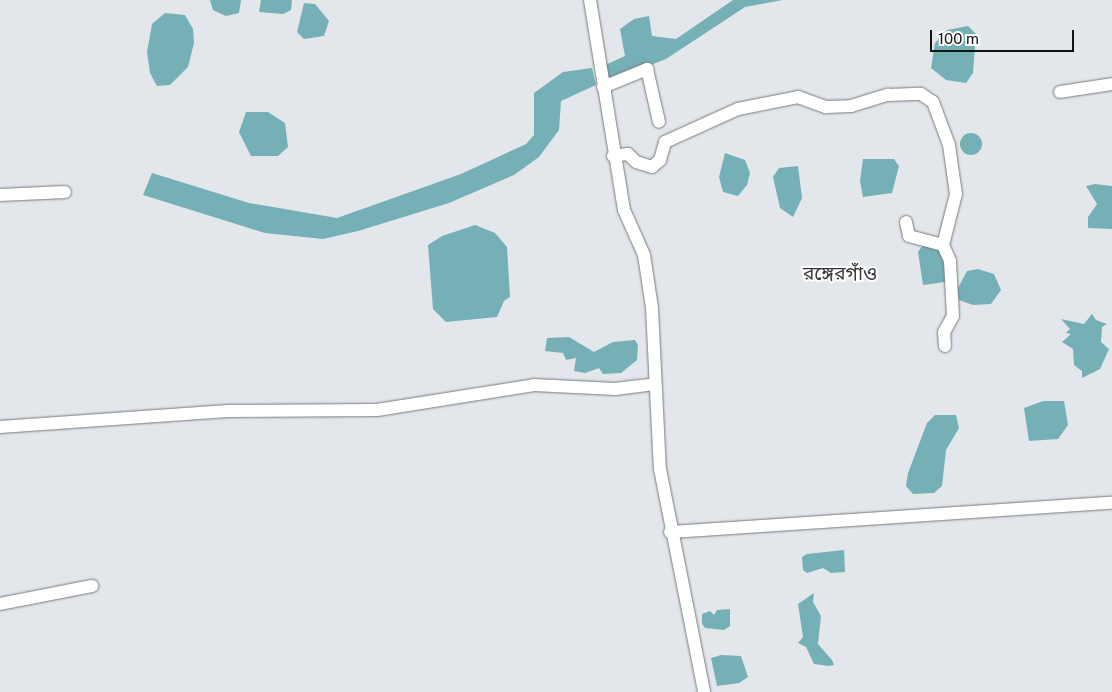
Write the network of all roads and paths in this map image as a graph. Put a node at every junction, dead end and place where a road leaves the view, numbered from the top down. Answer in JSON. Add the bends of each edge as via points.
{"nodes":[{"id":1,"x":590,"y":0,"type":"edge"},
{"id":2,"x":1112,"y":84,"type":"edge"},
{"id":3,"x":603,"y":87,"type":"junction"},
{"id":4,"x":1060,"y":92,"type":"dead end"},
{"id":5,"x":659,"y":122,"type":"dead end"},
{"id":6,"x":613,"y":156,"type":"junction"},
{"id":7,"x":65,"y":192,"type":"dead end"},
{"id":8,"x":0,"y":195,"type":"edge"},
{"id":9,"x":906,"y":222,"type":"dead end"},
{"id":10,"x":942,"y":245,"type":"junction"},
{"id":11,"x":945,"y":346,"type":"dead end"},
{"id":12,"x":653,"y":384,"type":"junction"},
{"id":13,"x":0,"y":426,"type":"edge"},
{"id":14,"x":1112,"y":503,"type":"edge"},
{"id":15,"x":670,"y":532,"type":"junction"},
{"id":16,"x":92,"y":586,"type":"dead end"},
{"id":17,"x":0,"y":604,"type":"edge"},
{"id":18,"x":704,"y":692,"type":"edge"}],
"edges":[{"from":1,"to":3,"type":"street"},
{"from":2,"to":4,"type":"street"},
{"from":3,"to":5,"type":"street","via":[[647,69]]},
{"from":3,"to":6,"type":"street"},
{"from":6,"to":10,"type":"street","via":[[628,154],[636,162],[652,167],[660,160],[665,142],[738,109],[798,97],[826,107],[851,106],[888,95],[921,94],[933,102],[949,145],[956,194]]},
{"from":6,"to":12,"type":"street","via":[[624,210],[644,255],[652,308]]},
{"from":7,"to":8,"type":"street"},
{"from":9,"to":10,"type":"street","via":[[909,236]]},
{"from":10,"to":11,"type":"street","via":[[950,261],[954,300],[953,316],[944,332]]},
{"from":12,"to":13,"type":"street","via":[[615,389],[534,385],[377,410],[231,411]]},
{"from":12,"to":15,"type":"street","via":[[660,469]]},
{"from":14,"to":15,"type":"street"},
{"from":15,"to":18,"type":"street"},
{"from":16,"to":17,"type":"street"}]}
